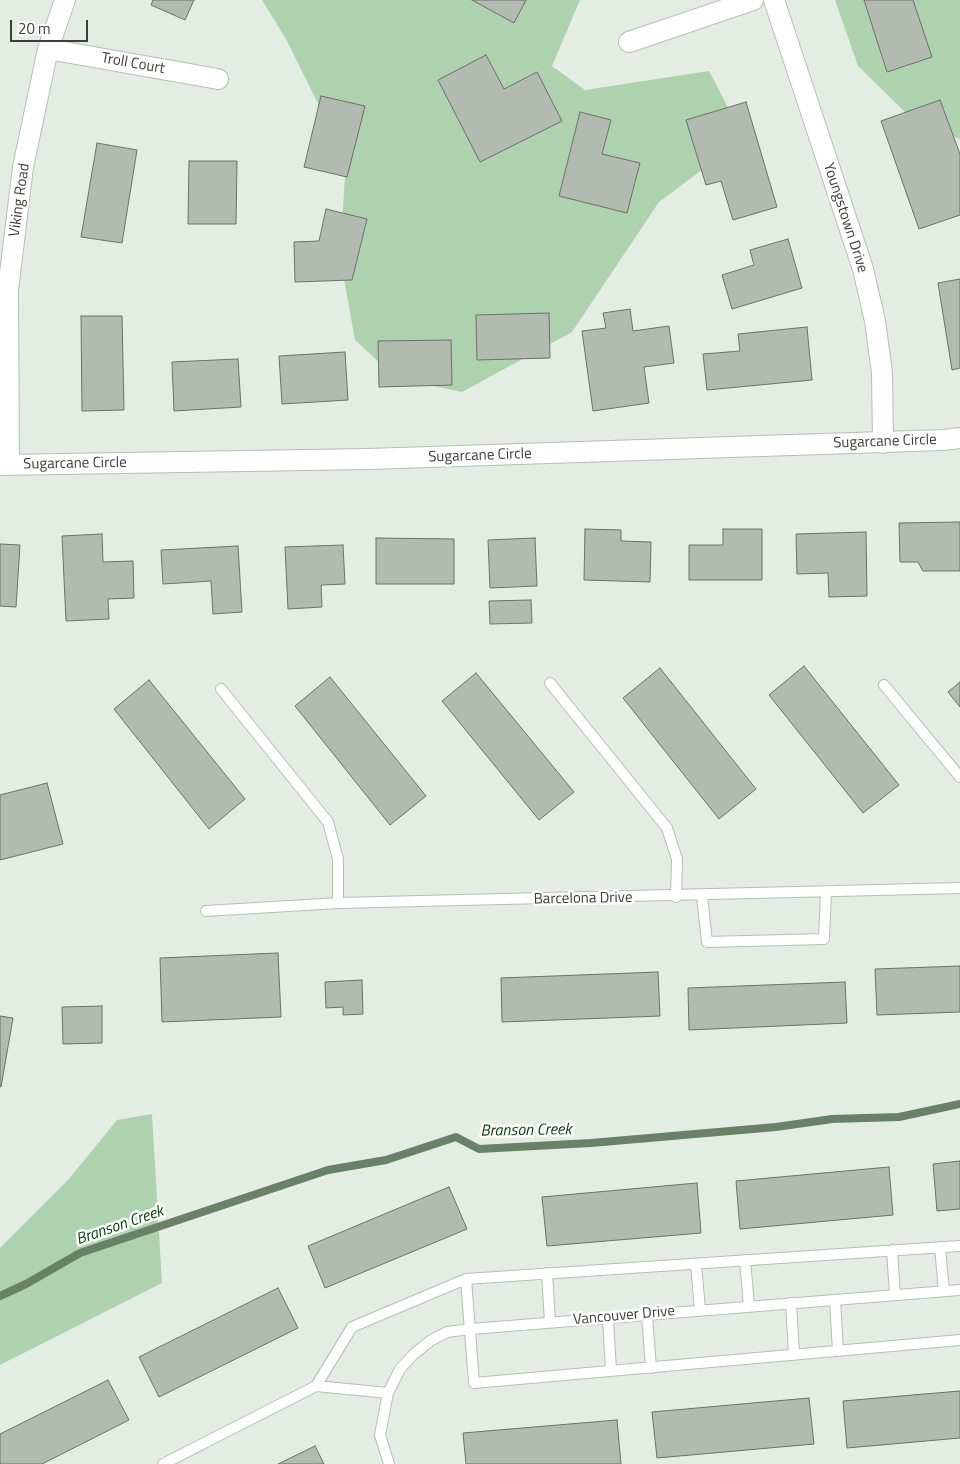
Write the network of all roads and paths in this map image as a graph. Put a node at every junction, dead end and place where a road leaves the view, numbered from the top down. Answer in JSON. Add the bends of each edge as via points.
{"nodes":[{"id":1,"x":65,"y":0,"type":"edge"},
{"id":2,"x":753,"y":0,"type":"edge"},
{"id":3,"x":774,"y":0,"type":"edge"},
{"id":4,"x":629,"y":42,"type":"dead end"},
{"id":5,"x":48,"y":49,"type":"junction"},
{"id":6,"x":218,"y":79,"type":"dead end"},
{"id":7,"x":960,"y":438,"type":"edge"},
{"id":8,"x":883,"y":443,"type":"junction"},
{"id":9,"x":4,"y":465,"type":"edge"},
{"id":10,"x":550,"y":682,"type":"dead end"},
{"id":11,"x":884,"y":685,"type":"dead end"},
{"id":12,"x":220,"y":689,"type":"dead end"},
{"id":13,"x":960,"y":777,"type":"edge"},
{"id":14,"x":960,"y":888,"type":"edge"},
{"id":15,"x":826,"y":892,"type":"junction"},
{"id":16,"x":702,"y":896,"type":"junction"},
{"id":17,"x":676,"y":897,"type":"junction"},
{"id":18,"x":338,"y":903,"type":"junction"},
{"id":19,"x":206,"y":911,"type":"dead end"},
{"id":20,"x":960,"y":1246,"type":"edge"},
{"id":21,"x":940,"y":1247,"type":"junction"},
{"id":22,"x":892,"y":1250,"type":"junction"},
{"id":23,"x":745,"y":1260,"type":"junction"},
{"id":24,"x":696,"y":1264,"type":"junction"},
{"id":25,"x":547,"y":1273,"type":"junction"},
{"id":26,"x":466,"y":1278,"type":"junction"},
{"id":27,"x":960,"y":1290,"type":"edge"},
{"id":28,"x":944,"y":1291,"type":"junction"},
{"id":29,"x":895,"y":1295,"type":"junction"},
{"id":30,"x":834,"y":1300,"type":"junction"},
{"id":31,"x":790,"y":1303,"type":"junction"},
{"id":32,"x":749,"y":1306,"type":"junction"},
{"id":33,"x":700,"y":1310,"type":"junction"},
{"id":34,"x":647,"y":1315,"type":"junction"},
{"id":35,"x":608,"y":1318,"type":"junction"},
{"id":36,"x":550,"y":1322,"type":"junction"},
{"id":37,"x":471,"y":1329,"type":"junction"},
{"id":38,"x":960,"y":1340,"type":"edge"},
{"id":39,"x":838,"y":1351,"type":"junction"},
{"id":40,"x":794,"y":1354,"type":"junction"},
{"id":41,"x":651,"y":1368,"type":"junction"},
{"id":42,"x":611,"y":1371,"type":"junction"},
{"id":43,"x":316,"y":1386,"type":"junction"},
{"id":44,"x":388,"y":1393,"type":"junction"},
{"id":45,"x":163,"y":1464,"type":"edge"},
{"id":46,"x":389,"y":1464,"type":"edge"}],
"edges":[{"from":1,"to":5,"type":"street","name":"Viking Road"},
{"from":2,"to":4,"type":"street"},
{"from":3,"to":8,"type":"street","name":"Youngstown Drive","via":[[865,278],[882,373]]},
{"from":5,"to":6,"type":"street","name":"Troll Court"},
{"from":5,"to":9,"type":"street","name":"Viking Road","via":[[23,167],[8,290]]},
{"from":7,"to":8,"type":"street","name":"Sugarcane Circle"},
{"from":8,"to":9,"type":"street","name":"Sugarcane Circle","via":[[368,459]]},
{"from":10,"to":17,"type":"lane","via":[[667,828],[677,859]]},
{"from":11,"to":13,"type":"lane"},
{"from":12,"to":18,"type":"lane","via":[[328,822],[338,859]]},
{"from":14,"to":15,"type":"lane","name":"Barcelona Drive"},
{"from":15,"to":16,"type":"lane","name":"Barcelona Drive"},
{"from":15,"to":16,"type":"lane","via":[[824,939],[707,942]]},
{"from":16,"to":17,"type":"lane","name":"Barcelona Drive"},
{"from":17,"to":18,"type":"lane","name":"Barcelona Drive"},
{"from":18,"to":19,"type":"lane","name":"Barcelona Drive"},
{"from":20,"to":21,"type":"lane"},
{"from":21,"to":22,"type":"lane"},
{"from":21,"to":28,"type":"lane"},
{"from":22,"to":23,"type":"lane"},
{"from":22,"to":29,"type":"lane"},
{"from":23,"to":24,"type":"lane"},
{"from":23,"to":32,"type":"lane"},
{"from":24,"to":25,"type":"lane"},
{"from":24,"to":33,"type":"lane"},
{"from":25,"to":26,"type":"lane"},
{"from":25,"to":36,"type":"lane"},
{"from":26,"to":37,"type":"lane"},
{"from":26,"to":43,"type":"lane","via":[[352,1327]]},
{"from":27,"to":28,"type":"lane","name":"Vancouver Drive"},
{"from":28,"to":29,"type":"lane","name":"Vancouver Drive"},
{"from":29,"to":30,"type":"lane","name":"Vancouver Drive"},
{"from":30,"to":31,"type":"lane","name":"Vancouver Drive"},
{"from":30,"to":39,"type":"lane"},
{"from":31,"to":32,"type":"lane","name":"Vancouver Drive"},
{"from":31,"to":40,"type":"lane"},
{"from":32,"to":33,"type":"lane","name":"Vancouver Drive"},
{"from":33,"to":34,"type":"lane","name":"Vancouver Drive"},
{"from":34,"to":35,"type":"lane","name":"Vancouver Drive"},
{"from":34,"to":41,"type":"lane"},
{"from":35,"to":36,"type":"lane","name":"Vancouver Drive"},
{"from":35,"to":42,"type":"lane"},
{"from":36,"to":37,"type":"lane","name":"Vancouver Drive"},
{"from":37,"to":42,"type":"lane","via":[[474,1383]]},
{"from":37,"to":44,"type":"lane","name":"Vancouver Drive","via":[[447,1332],[430,1341],[400,1369]]},
{"from":38,"to":39,"type":"lane"},
{"from":39,"to":40,"type":"lane"},
{"from":40,"to":41,"type":"lane"},
{"from":41,"to":42,"type":"lane"},
{"from":43,"to":44,"type":"lane"},
{"from":43,"to":45,"type":"lane"},
{"from":44,"to":46,"type":"lane","name":"Vancouver Drive","via":[[380,1435]]}]}
